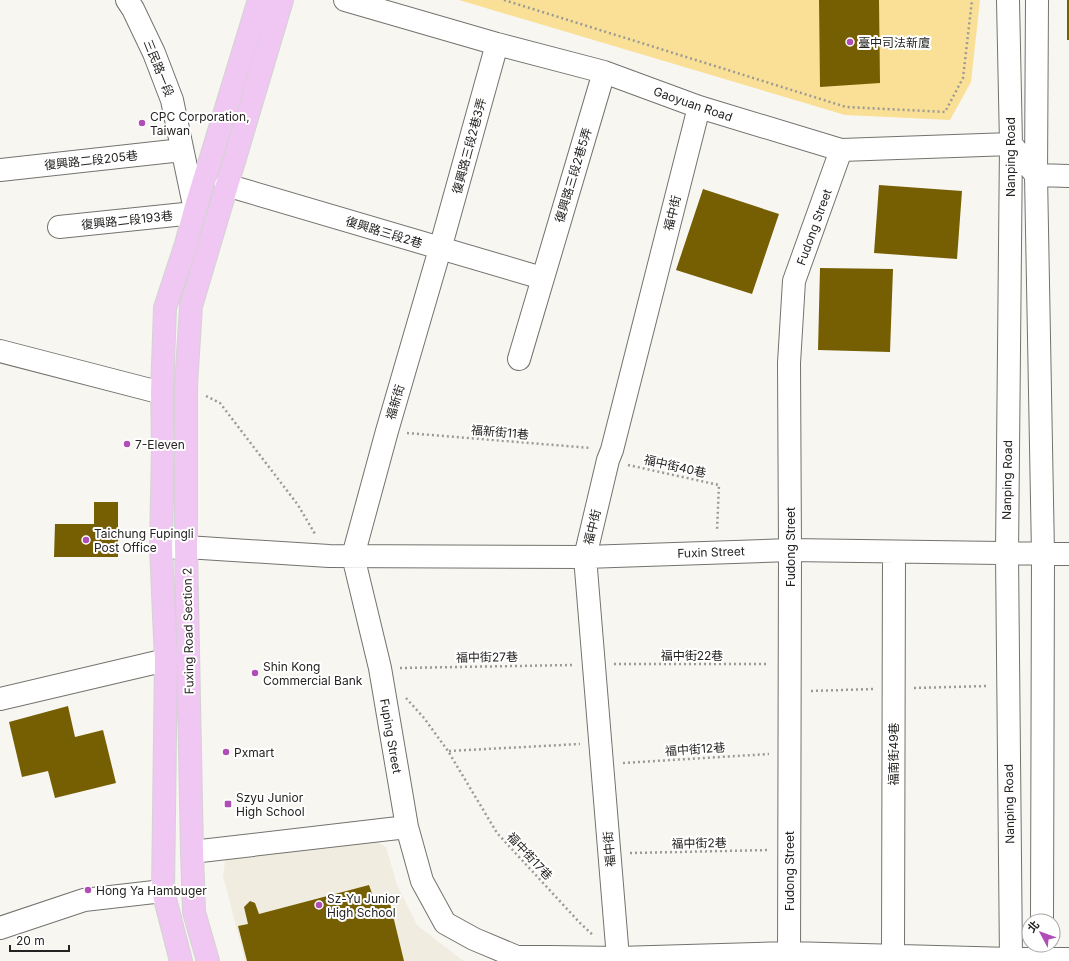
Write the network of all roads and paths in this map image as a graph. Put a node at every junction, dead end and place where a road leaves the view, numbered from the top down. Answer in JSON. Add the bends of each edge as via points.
{"nodes":[{"id":1,"x":127,"y":0,"type":"edge"},
{"id":2,"x":258,"y":0,"type":"edge"},
{"id":3,"x":282,"y":0,"type":"edge"},
{"id":4,"x":345,"y":0,"type":"edge"},
{"id":5,"x":504,"y":0,"type":"edge"},
{"id":6,"x":972,"y":0,"type":"edge"},
{"id":7,"x":1008,"y":0,"type":"edge"},
{"id":8,"x":1037,"y":0,"type":"edge"},
{"id":9,"x":497,"y":44,"type":"junction"},
{"id":10,"x":604,"y":72,"type":"junction"},
{"id":11,"x":699,"y":107,"type":"junction"},
{"id":12,"x":1011,"y":144,"type":"junction"},
{"id":13,"x":182,"y":150,"type":"junction"},
{"id":14,"x":841,"y":150,"type":"junction"},
{"id":15,"x":0,"y":170,"type":"edge"},
{"id":16,"x":1036,"y":175,"type":"junction"},
{"id":17,"x":1069,"y":176,"type":"edge"},
{"id":18,"x":226,"y":185,"type":"junction"},
{"id":19,"x":195,"y":212,"type":"junction"},
{"id":20,"x":59,"y":228,"type":"dead end"},
{"id":21,"x":440,"y":249,"type":"junction"},
{"id":22,"x":542,"y":278,"type":"junction"},
{"id":23,"x":0,"y":351,"type":"edge"},
{"id":24,"x":519,"y":359,"type":"dead end"},
{"id":25,"x":186,"y":386,"type":"junction"},
{"id":26,"x":162,"y":393,"type":"junction"},
{"id":27,"x":387,"y":431,"type":"junction"},
{"id":28,"x":610,"y":455,"type":"junction"},
{"id":29,"x":186,"y":547,"type":"junction"},
{"id":30,"x":161,"y":548,"type":"junction"},
{"id":31,"x":790,"y":550,"type":"junction"},
{"id":32,"x":717,"y":552,"type":"junction"},
{"id":33,"x":894,"y":552,"type":"junction"},
{"id":34,"x":1007,"y":554,"type":"junction"},
{"id":35,"x":1043,"y":554,"type":"junction"},
{"id":36,"x":1069,"y":554,"type":"edge"},
{"id":37,"x":329,"y":556,"type":"junction"},
{"id":38,"x":353,"y":556,"type":"junction"},
{"id":39,"x":585,"y":557,"type":"junction"},
{"id":40,"x":166,"y":660,"type":"junction"},
{"id":41,"x":594,"y":664,"type":"junction"},
{"id":42,"x":790,"y":664,"type":"junction"},
{"id":43,"x":380,"y":668,"type":"junction"},
{"id":44,"x":405,"y":696,"type":"dead end"},
{"id":45,"x":0,"y":698,"type":"edge"},
{"id":46,"x":448,"y":751,"type":"junction"},
{"id":47,"x":790,"y":752,"type":"junction"},
{"id":48,"x":601,"y":754,"type":"junction"},
{"id":49,"x":407,"y":827,"type":"junction"},
{"id":50,"x":790,"y":850,"type":"junction"},
{"id":51,"x":192,"y":852,"type":"junction"},
{"id":52,"x":609,"y":853,"type":"junction"},
{"id":53,"x":163,"y":891,"type":"junction"},
{"id":54,"x":1042,"y":913,"type":"edge"},
{"id":55,"x":0,"y":928,"type":"edge"},
{"id":56,"x":1042,"y":955,"type":"edge"},
{"id":57,"x":893,"y":956,"type":"junction"},
{"id":58,"x":789,"y":957,"type":"edge"},
{"id":59,"x":618,"y":958,"type":"junction"},
{"id":60,"x":1011,"y":960,"type":"edge"},
{"id":61,"x":1069,"y":960,"type":"edge"},
{"id":62,"x":181,"y":961,"type":"edge"},
{"id":63,"x":208,"y":961,"type":"edge"}],
"edges":[{"from":1,"to":13,"type":"street","name":"三民路一段","via":[[154,53],[172,100]]},
{"from":2,"to":19,"type":"main road","name":"Fuxing Road Section 2"},
{"from":3,"to":18,"type":"main road","name":"Fuxing Road Section 2"},
{"from":4,"to":9,"type":"street","name":"Gaoyuan Road"},
{"from":5,"to":6,"type":"path","via":[[846,107],[945,112],[963,78]]},
{"from":7,"to":12,"type":"street","name":"Nanping Road"},
{"from":8,"to":16,"type":"street"},
{"from":9,"to":10,"type":"street","name":"Gaoyuan Road"},
{"from":9,"to":21,"type":"street","name":"復興路三段2巷3弄"},
{"from":10,"to":11,"type":"street","name":"Gaoyuan Road"},
{"from":10,"to":22,"type":"street","name":"復興路三段2巷5弄"},
{"from":11,"to":14,"type":"street","name":"Gaoyuan Road"},
{"from":11,"to":28,"type":"street","name":"福中街"},
{"from":12,"to":14,"type":"street","name":"Gaoyuan Road"},
{"from":12,"to":16,"type":"street"},
{"from":12,"to":34,"type":"street","name":"Nanping Road"},
{"from":13,"to":15,"type":"street","name":"復興路二段205巷"},
{"from":13,"to":19,"type":"street","name":"三民路一段"},
{"from":14,"to":31,"type":"street","name":"Fudong Street","via":[[794,281],[789,363]]},
{"from":16,"to":17,"type":"street"},
{"from":16,"to":35,"type":"street"},
{"from":18,"to":21,"type":"street","name":"復興路三段2巷"},
{"from":18,"to":25,"type":"main road","name":"Fuxing Road Section 2","via":[[191,306]]},
{"from":19,"to":20,"type":"street","name":"復興路二段193巷"},
{"from":19,"to":26,"type":"main road","name":"Fuxing Road Section 2","via":[[165,308]]},
{"from":21,"to":22,"type":"street","name":"復興路三段2巷"},
{"from":21,"to":27,"type":"street","name":"福新街"},
{"from":22,"to":24,"type":"street","name":"復興路三段2巷5弄"},
{"from":23,"to":26,"type":"street"},
{"from":25,"to":29,"type":"main road","name":"Fuxing Road Section 2"},
{"from":25,"to":37,"type":"path","via":[[220,403],[298,505]]},
{"from":26,"to":30,"type":"main road","name":"Fuxing Road Section 2"},
{"from":27,"to":28,"type":"path","name":"福新街11巷"},
{"from":27,"to":38,"type":"street","name":"福新街"},
{"from":28,"to":32,"type":"path","name":"福中街40巷","via":[[719,485]]},
{"from":28,"to":39,"type":"street","name":"福中街"},
{"from":29,"to":30,"type":"street"},
{"from":29,"to":37,"type":"street"},
{"from":29,"to":51,"type":"main road","name":"Fuxing Road Section 2"},
{"from":30,"to":40,"type":"main road","name":"Fuxing Road Section 2"},
{"from":31,"to":32,"type":"street","name":"Fuxin Street"},
{"from":31,"to":33,"type":"street","name":"Fuxin Street"},
{"from":31,"to":42,"type":"street","name":"Fudong Street"},
{"from":32,"to":39,"type":"street","name":"Fuxin Street"},
{"from":33,"to":34,"type":"street","name":"Fuxin Street"},
{"from":33,"to":57,"type":"street","name":"福南街49巷"},
{"from":34,"to":35,"type":"street","name":"Fuxin Street"},
{"from":34,"to":60,"type":"street","name":"Nanping Road"},
{"from":35,"to":36,"type":"street","name":"Fuxin Street"},
{"from":35,"to":54,"type":"street"},
{"from":37,"to":38,"type":"street"},
{"from":38,"to":39,"type":"street","name":"Fuxin Street"},
{"from":38,"to":43,"type":"street","name":"Fuping Street"},
{"from":39,"to":41,"type":"street","name":"福中街"},
{"from":40,"to":45,"type":"street"},
{"from":40,"to":53,"type":"main road","name":"Fuxing Road Section 2"},
{"from":41,"to":42,"type":"path","name":"福中街22巷"},
{"from":41,"to":43,"type":"path","name":"福中街27巷"},
{"from":41,"to":48,"type":"street","name":"福中街"},
{"from":42,"to":47,"type":"street","name":"Fudong Street"},
{"from":43,"to":49,"type":"street","name":"Fuping Street"},
{"from":44,"to":46,"type":"path","name":"福中街17巷"},
{"from":46,"to":48,"type":"path"},
{"from":46,"to":59,"type":"path","name":"福中街17巷","via":[[497,833],[580,923]]},
{"from":47,"to":48,"type":"path","name":"福中街12巷"},
{"from":47,"to":50,"type":"street","name":"Fudong Street"},
{"from":48,"to":52,"type":"street","name":"福中街"},
{"from":49,"to":51,"type":"street"},
{"from":49,"to":59,"type":"street","name":"Fuping Street","via":[[422,881],[445,923],[474,939],[517,957]]},
{"from":50,"to":52,"type":"path","name":"福中街2巷"},
{"from":50,"to":58,"type":"street","name":"Fudong Street"},
{"from":51,"to":63,"type":"main road","name":"Fuxing Road Section 2","via":[[194,912]]},
{"from":52,"to":59,"type":"street","name":"福中街"},
{"from":53,"to":55,"type":"street","via":[[84,900]]},
{"from":53,"to":62,"type":"main road","name":"Fuxing Road Section 2"},
{"from":56,"to":60,"type":"street","name":"Fuping Street"},
{"from":56,"to":61,"type":"street","name":"Fuping Street"},
{"from":57,"to":58,"type":"street","name":"Fuping Street"},
{"from":57,"to":60,"type":"street","name":"Fuping Street"},
{"from":58,"to":59,"type":"street","name":"Fuping Street"}]}
